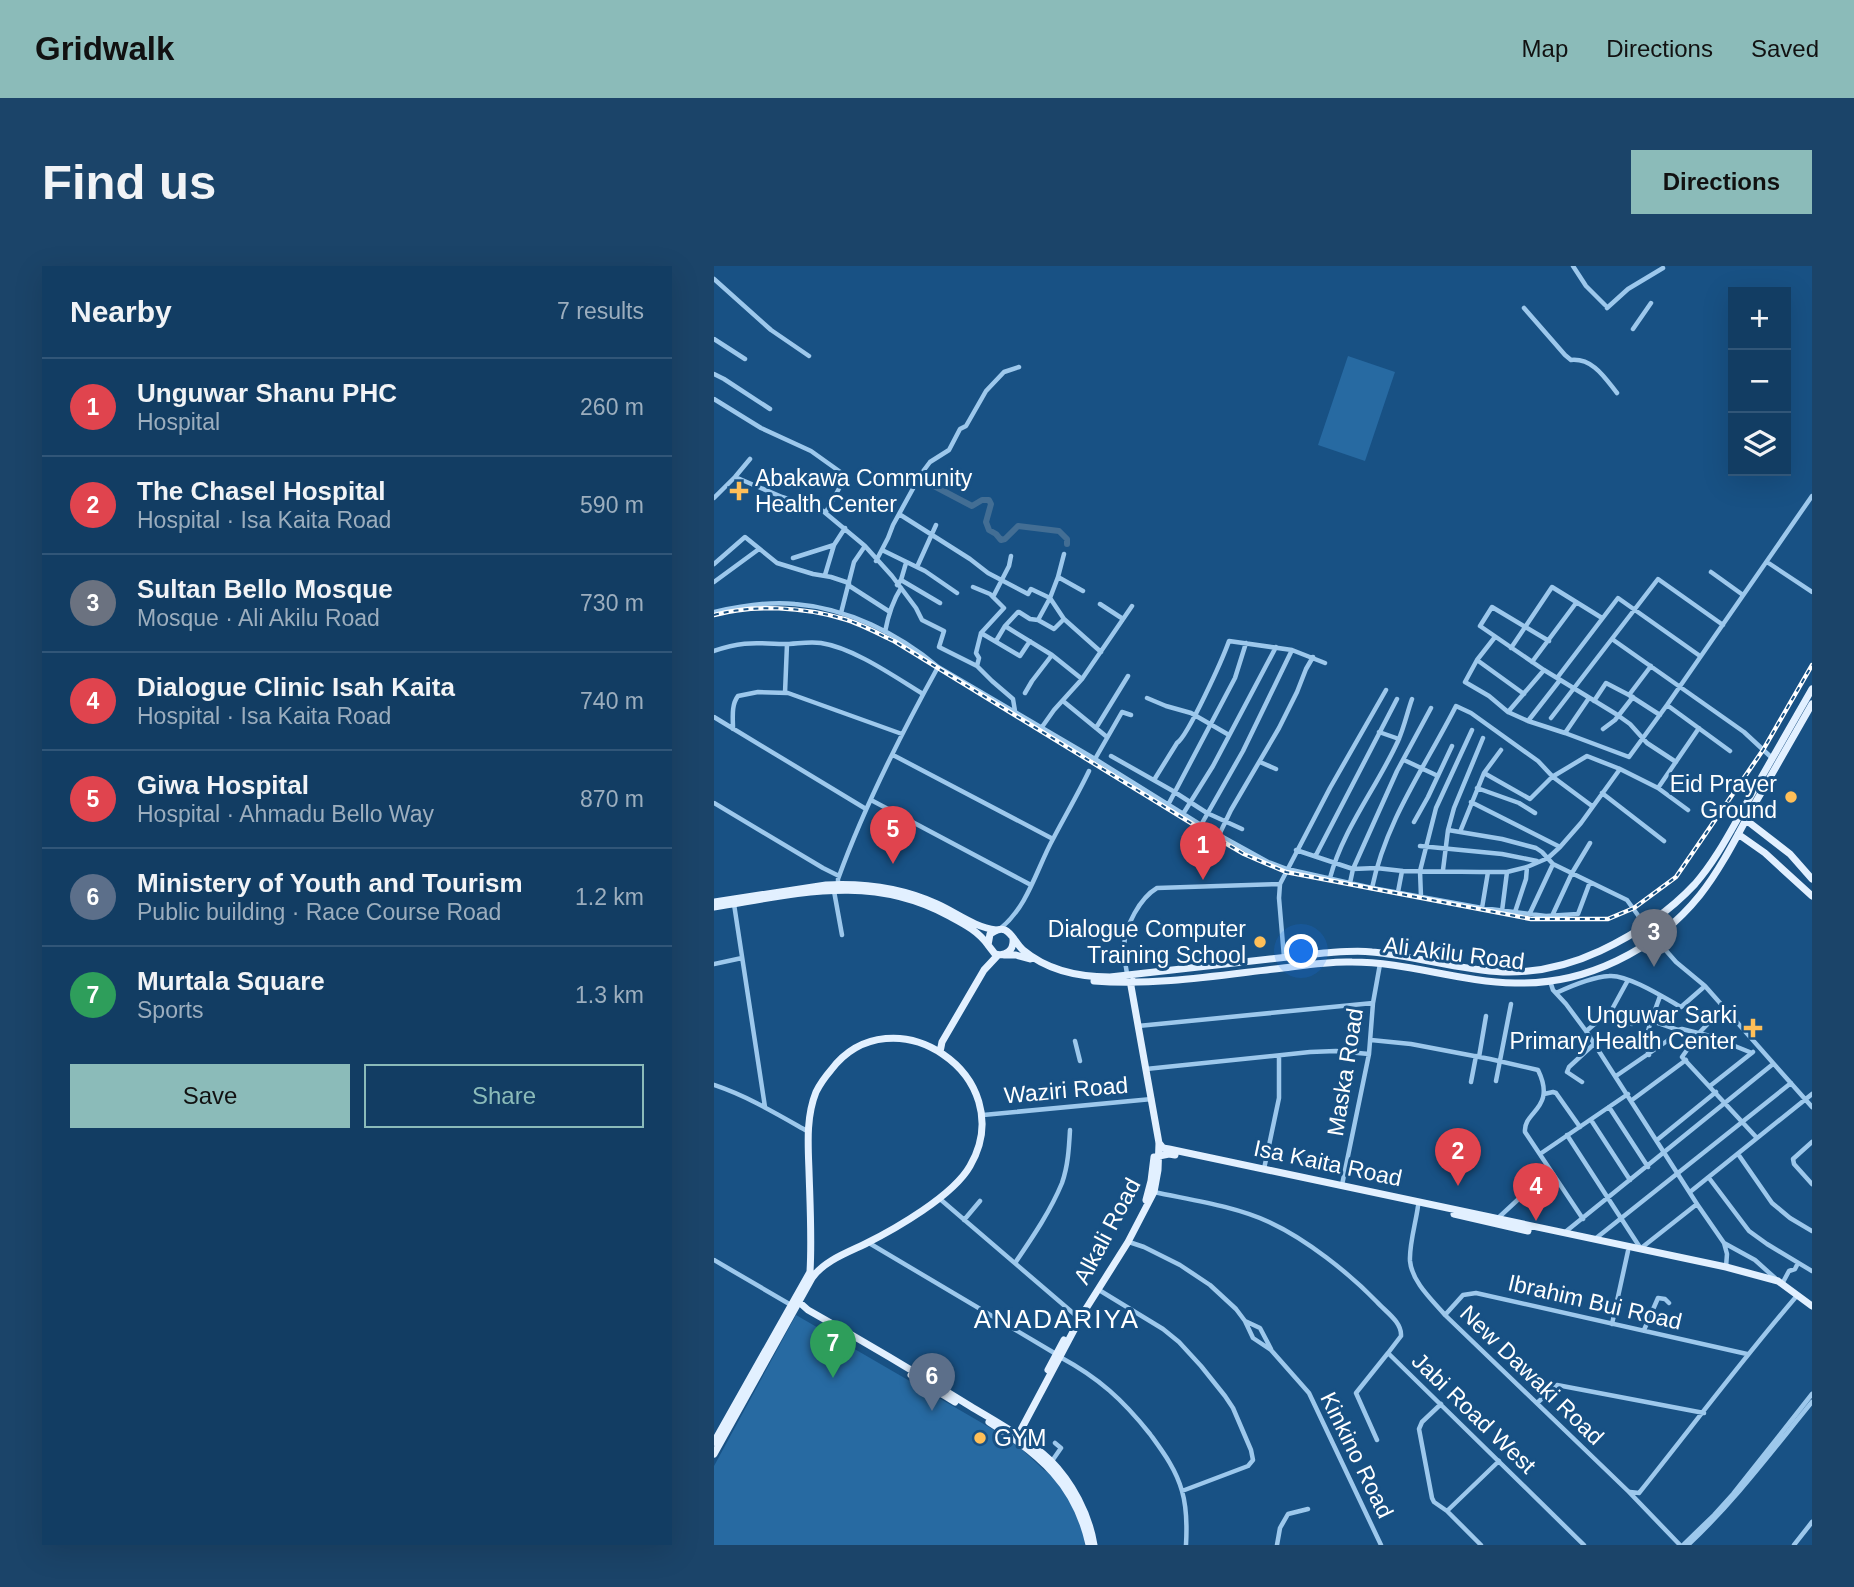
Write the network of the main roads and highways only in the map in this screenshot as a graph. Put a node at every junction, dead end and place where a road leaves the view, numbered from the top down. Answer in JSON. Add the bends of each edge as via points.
{"nodes":[{"id":1,"x":1812,"y":689,"type":"edge"},
{"id":2,"x":1812,"y":704,"type":"edge"},
{"id":3,"x":1746,"y":820,"type":"junction"},
{"id":4,"x":1738,"y":834,"type":"junction"},
{"id":5,"x":1812,"y":879,"type":"edge"},
{"id":6,"x":837,"y":883,"type":"junction"},
{"id":7,"x":1812,"y":896,"type":"edge"},
{"id":8,"x":714,"y":902,"type":"edge"},
{"id":9,"x":714,"y":907,"type":"edge"},
{"id":10,"x":998,"y":930,"type":"junction"},
{"id":11,"x":1012,"y":937,"type":"junction"},
{"id":12,"x":989,"y":947,"type":"junction"},
{"id":13,"x":1001,"y":955,"type":"junction"},
{"id":14,"x":984,"y":970,"type":"junction"},
{"id":15,"x":1127,"y":979,"type":"junction"},
{"id":16,"x":937,"y":1050,"type":"junction"},
{"id":17,"x":1150,"y":1099,"type":"junction"},
{"id":18,"x":1159,"y":1143,"type":"junction"},
{"id":19,"x":1159,"y":1156,"type":"junction"},
{"id":20,"x":1223,"y":1163,"type":"junction"},
{"id":21,"x":1470,"y":1216,"type":"junction"},
{"id":22,"x":1577,"y":1239,"type":"junction"},
{"id":23,"x":811,"y":1257,"type":"junction"},
{"id":24,"x":1698,"y":1263,"type":"junction"},
{"id":25,"x":823,"y":1267,"type":"junction"},
{"id":26,"x":1810,"y":1305,"type":"edge"},
{"id":27,"x":795,"y":1306,"type":"junction"},
{"id":28,"x":1079,"y":1317,"type":"junction"},
{"id":29,"x":1021,"y":1424,"type":"junction"},
{"id":30,"x":1005,"y":1426,"type":"junction"},
{"id":31,"x":1015,"y":1436,"type":"junction"},
{"id":32,"x":1028,"y":1441,"type":"junction"},
{"id":33,"x":714,"y":1442,"type":"edge"},
{"id":34,"x":714,"y":1454,"type":"edge"},
{"id":35,"x":1091,"y":1545,"type":"edge"}],
"edges":[{"from":1,"to":15,"type":"main road","name":"Ali Akilu Road","via":[[1704,873],[1646,926],[1589,956],[1525,971],[1484,970],[1369,951],[1324,953]]},
{"from":2,"to":3,"type":"main road","name":"Ali Akilu Road"},
{"from":3,"to":4,"type":"main road","name":"Ali Akilu Road"},
{"from":3,"to":5,"type":"main road","via":[[1790,854]]},
{"from":4,"to":7,"type":"main road"},
{"from":4,"to":15,"type":"main road","name":"Ali Akilu Road","via":[[1715,874],[1678,918],[1627,956],[1579,975],[1499,982],[1349,962],[1150,982]]},
{"from":6,"to":8,"type":"main road"},
{"from":6,"to":9,"type":"main road"},
{"from":6,"to":10,"type":"main road","via":[[909,893]]},
{"from":6,"to":12,"type":"main road","via":[[927,905],[974,930]]},
{"from":10,"to":11,"type":"main road","via":[[1006,930]]},
{"from":10,"to":12,"type":"main road","via":[[988,937]]},
{"from":11,"to":13,"type":"main road","via":[[1012,947]]},
{"from":11,"to":15,"type":"main road","name":"Ali Akilu Road","via":[[1033,957],[1060,971]]},
{"from":12,"to":13,"type":"main road"},
{"from":12,"to":14,"type":"main road"},
{"from":13,"to":14,"type":"main road"},
{"from":13,"to":15,"type":"main road","name":"Ali Akilu Road","via":[[1022,956],[1080,979]]},
{"from":14,"to":16,"type":"main road"},
{"from":15,"to":17,"type":"main road","name":"Alkali Road"},
{"from":15,"to":17,"type":"main road","name":"Alkali Road"},
{"from":16,"to":23,"type":"main road","via":[[912,1040],[867,1041],[846,1052],[823,1079],[810,1112],[808,1132]]},
{"from":16,"to":25,"type":"main road","via":[[975,1089],[983,1115],[977,1155],[940,1199]]},
{"from":17,"to":18,"type":"main road","name":"Alkali Road"},
{"from":17,"to":28,"type":"main road","name":"Alkali Road","via":[[1155,1143],[1146,1201]]},
{"from":18,"to":19,"type":"main road","name":"Alkali Road"},
{"from":18,"to":20,"type":"main road","name":"Isa Kaita Road"},
{"from":19,"to":20,"type":"main road","name":"Isa Kaita Road"},
{"from":19,"to":28,"type":"main road","name":"Alkali Road","via":[[1154,1192]]},
{"from":20,"to":21,"type":"main road","name":"Isa Kaita Road"},
{"from":20,"to":21,"type":"main road","name":"Isa Kaita Road"},
{"from":21,"to":22,"type":"main road","name":"Isa Kaita Road"},
{"from":21,"to":22,"type":"main road","name":"Isa Kaita Road"},
{"from":22,"to":24,"type":"main road","name":"Isa Kaita Road"},
{"from":22,"to":24,"type":"main road","name":"Isa Kaita Road"},
{"from":23,"to":25,"type":"main road","via":[[814,1265]]},
{"from":23,"to":27,"type":"main road"},
{"from":24,"to":26,"type":"main road","name":"Isa Kaita Road","via":[[1777,1286]]},
{"from":24,"to":26,"type":"main road","name":"Isa Kaita Road","via":[[1780,1282]]},
{"from":25,"to":27,"type":"main road"},
{"from":27,"to":30,"type":"main road"},
{"from":27,"to":31,"type":"main road"},
{"from":27,"to":33,"type":"main road"},
{"from":27,"to":34,"type":"main road"},
{"from":28,"to":29,"type":"main road","name":"Alkali Road"},
{"from":29,"to":30,"type":"main road"},
{"from":29,"to":31,"type":"main road","name":"Alkali Road"},
{"from":29,"to":32,"type":"main road"},
{"from":30,"to":31,"type":"main road"},
{"from":31,"to":32,"type":"main road"},
{"from":31,"to":35,"type":"main road","via":[[1067,1490]]},
{"from":32,"to":35,"type":"main road","via":[[1051,1461],[1078,1499],[1089,1525]]}]}
